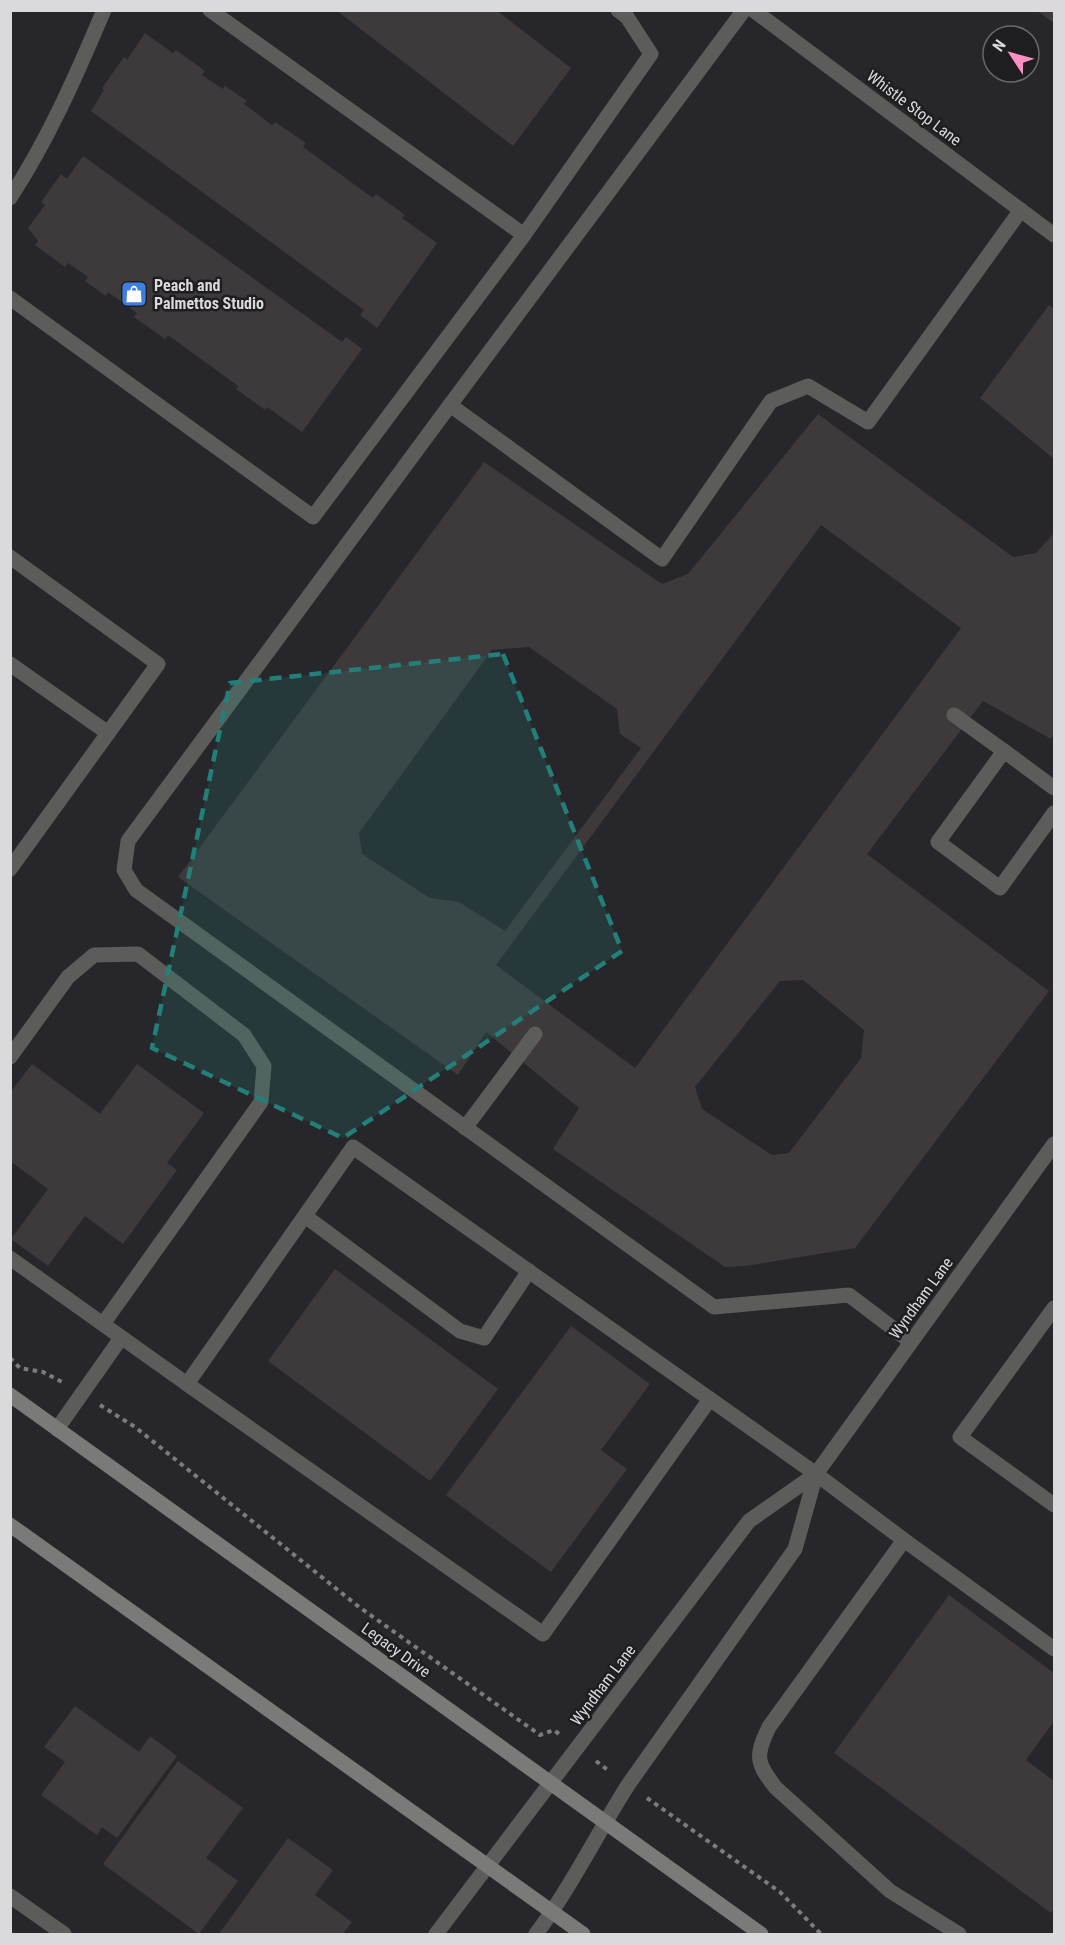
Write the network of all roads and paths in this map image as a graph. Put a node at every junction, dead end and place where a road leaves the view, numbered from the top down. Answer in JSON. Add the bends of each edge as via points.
{"nodes":[{"id":1,"x":104,"y":10,"type":"edge"},
{"id":2,"x":210,"y":10,"type":"edge"},
{"id":3,"x":618,"y":10,"type":"edge"},
{"id":4,"x":744,"y":10,"type":"edge"},
{"id":5,"x":753,"y":10,"type":"edge"},
{"id":6,"x":10,"y":198,"type":"edge"},
{"id":7,"x":1021,"y":210,"type":"junction"},
{"id":8,"x":524,"y":235,"type":"junction"},
{"id":9,"x":1054,"y":235,"type":"edge"},
{"id":10,"x":10,"y":298,"type":"edge"},
{"id":11,"x":450,"y":405,"type":"junction"},
{"id":12,"x":10,"y":557,"type":"edge"},
{"id":13,"x":10,"y":663,"type":"edge"},
{"id":14,"x":954,"y":715,"type":"dead end"},
{"id":15,"x":108,"y":733,"type":"junction"},
{"id":16,"x":1004,"y":751,"type":"junction"},
{"id":17,"x":1054,"y":788,"type":"edge"},
{"id":18,"x":1054,"y":813,"type":"edge"},
{"id":19,"x":10,"y":869,"type":"edge"},
{"id":20,"x":535,"y":1034,"type":"dead end"},
{"id":21,"x":10,"y":1057,"type":"edge"},
{"id":22,"x":465,"y":1128,"type":"junction"},
{"id":23,"x":1054,"y":1144,"type":"edge"},
{"id":24,"x":304,"y":1216,"type":"junction"},
{"id":25,"x":10,"y":1258,"type":"edge"},
{"id":26,"x":529,"y":1271,"type":"junction"},
{"id":27,"x":1054,"y":1308,"type":"edge"},
{"id":28,"x":103,"y":1324,"type":"junction"},
{"id":29,"x":121,"y":1338,"type":"junction"},
{"id":30,"x":911,"y":1342,"type":"junction"},
{"id":31,"x":10,"y":1358,"type":"edge"},
{"id":32,"x":187,"y":1384,"type":"junction"},
{"id":33,"x":82,"y":1393,"type":"junction"},
{"id":34,"x":10,"y":1395,"type":"edge"},
{"id":35,"x":710,"y":1399,"type":"junction"},
{"id":36,"x":57,"y":1428,"type":"junction"},
{"id":37,"x":816,"y":1474,"type":"junction"},
{"id":38,"x":1054,"y":1506,"type":"edge"},
{"id":39,"x":10,"y":1525,"type":"edge"},
{"id":40,"x":904,"y":1540,"type":"junction"},
{"id":41,"x":1054,"y":1649,"type":"edge"},
{"id":42,"x":554,"y":1730,"type":"dead end"},
{"id":43,"x":551,"y":1784,"type":"junction"},
{"id":44,"x":664,"y":1811,"type":"dead end"},
{"id":45,"x":604,"y":1822,"type":"junction"},
{"id":46,"x":486,"y":1865,"type":"junction"},
{"id":47,"x":10,"y":1896,"type":"edge"},
{"id":48,"x":552,"y":1913,"type":"junction"},
{"id":49,"x":64,"y":1935,"type":"edge"},
{"id":50,"x":436,"y":1935,"type":"edge"},
{"id":51,"x":536,"y":1935,"type":"edge"},
{"id":52,"x":583,"y":1935,"type":"edge"},
{"id":53,"x":761,"y":1935,"type":"edge"},
{"id":54,"x":821,"y":1935,"type":"edge"},
{"id":55,"x":958,"y":1935,"type":"edge"}],
"edges":[{"from":1,"to":6,"type":"street","via":[[67,99]]},
{"from":2,"to":8,"type":"street"},
{"from":3,"to":8,"type":"street","via":[[651,54]]},
{"from":4,"to":11,"type":"street"},
{"from":5,"to":7,"type":"street","name":"Whistle Stop Lane"},
{"from":7,"to":9,"type":"street","name":"Whistle Stop Lane"},
{"from":7,"to":11,"type":"street","via":[[868,422],[808,386],[771,400],[662,559]]},
{"from":8,"to":10,"type":"street","via":[[313,517]]},
{"from":11,"to":22,"type":"street","via":[[128,841],[124,870],[136,890]]},
{"from":12,"to":15,"type":"street","via":[[158,664]]},
{"from":13,"to":15,"type":"street"},
{"from":14,"to":16,"type":"street"},
{"from":15,"to":19,"type":"street"},
{"from":16,"to":17,"type":"street"},
{"from":16,"to":18,"type":"street","via":[[938,842],[1000,888]]},
{"from":20,"to":22,"type":"street"},
{"from":21,"to":28,"type":"street","via":[[68,977],[94,955],[138,954],[244,1035],[264,1066],[261,1102]]},
{"from":22,"to":30,"type":"street","via":[[714,1307],[849,1295]]},
{"from":23,"to":30,"type":"street","name":"Wyndham Lane"},
{"from":24,"to":26,"type":"street","via":[[460,1330],[484,1338]]},
{"from":24,"to":26,"type":"street","via":[[353,1147]]},
{"from":24,"to":32,"type":"street"},
{"from":25,"to":28,"type":"street"},
{"from":26,"to":35,"type":"street"},
{"from":27,"to":38,"type":"street","via":[[960,1437]]},
{"from":28,"to":29,"type":"street"},
{"from":29,"to":32,"type":"street"},
{"from":29,"to":33,"type":"street"},
{"from":30,"to":37,"type":"street","name":"Wyndham Lane"},
{"from":31,"to":33,"type":"path","via":[[20,1368],[43,1372]]},
{"from":32,"to":35,"type":"street","via":[[543,1634]]},
{"from":33,"to":36,"type":"street"},
{"from":33,"to":42,"type":"path","via":[[135,1427],[359,1607],[540,1735]]},
{"from":34,"to":36,"type":"main road","name":"Legacy Drive"},
{"from":35,"to":37,"type":"street"},
{"from":36,"to":43,"type":"main road","name":"Legacy Drive"},
{"from":37,"to":40,"type":"street"},
{"from":37,"to":43,"type":"street","name":"Wyndham Lane","via":[[749,1521]]},
{"from":37,"to":45,"type":"street","name":"Wyndham Lane","via":[[795,1549]]},
{"from":39,"to":46,"type":"main road"},
{"from":40,"to":41,"type":"street"},
{"from":40,"to":55,"type":"street","via":[[769,1727],[759,1758],[761,1769],[776,1788],[890,1891]]},
{"from":43,"to":45,"type":"main road","name":"Legacy Drive"},
{"from":43,"to":46,"type":"street","name":"Wyndham Lane"},
{"from":44,"to":54,"type":"path","via":[[780,1892]]},
{"from":45,"to":48,"type":"street","name":"Wyndham Lane"},
{"from":45,"to":53,"type":"main road","name":"Legacy Drive"},
{"from":46,"to":48,"type":"main road"},
{"from":46,"to":50,"type":"street","name":"Wyndham Lane"},
{"from":47,"to":49,"type":"street"},
{"from":48,"to":51,"type":"street","name":"Wyndham Lane"},
{"from":48,"to":52,"type":"main road"}]}
